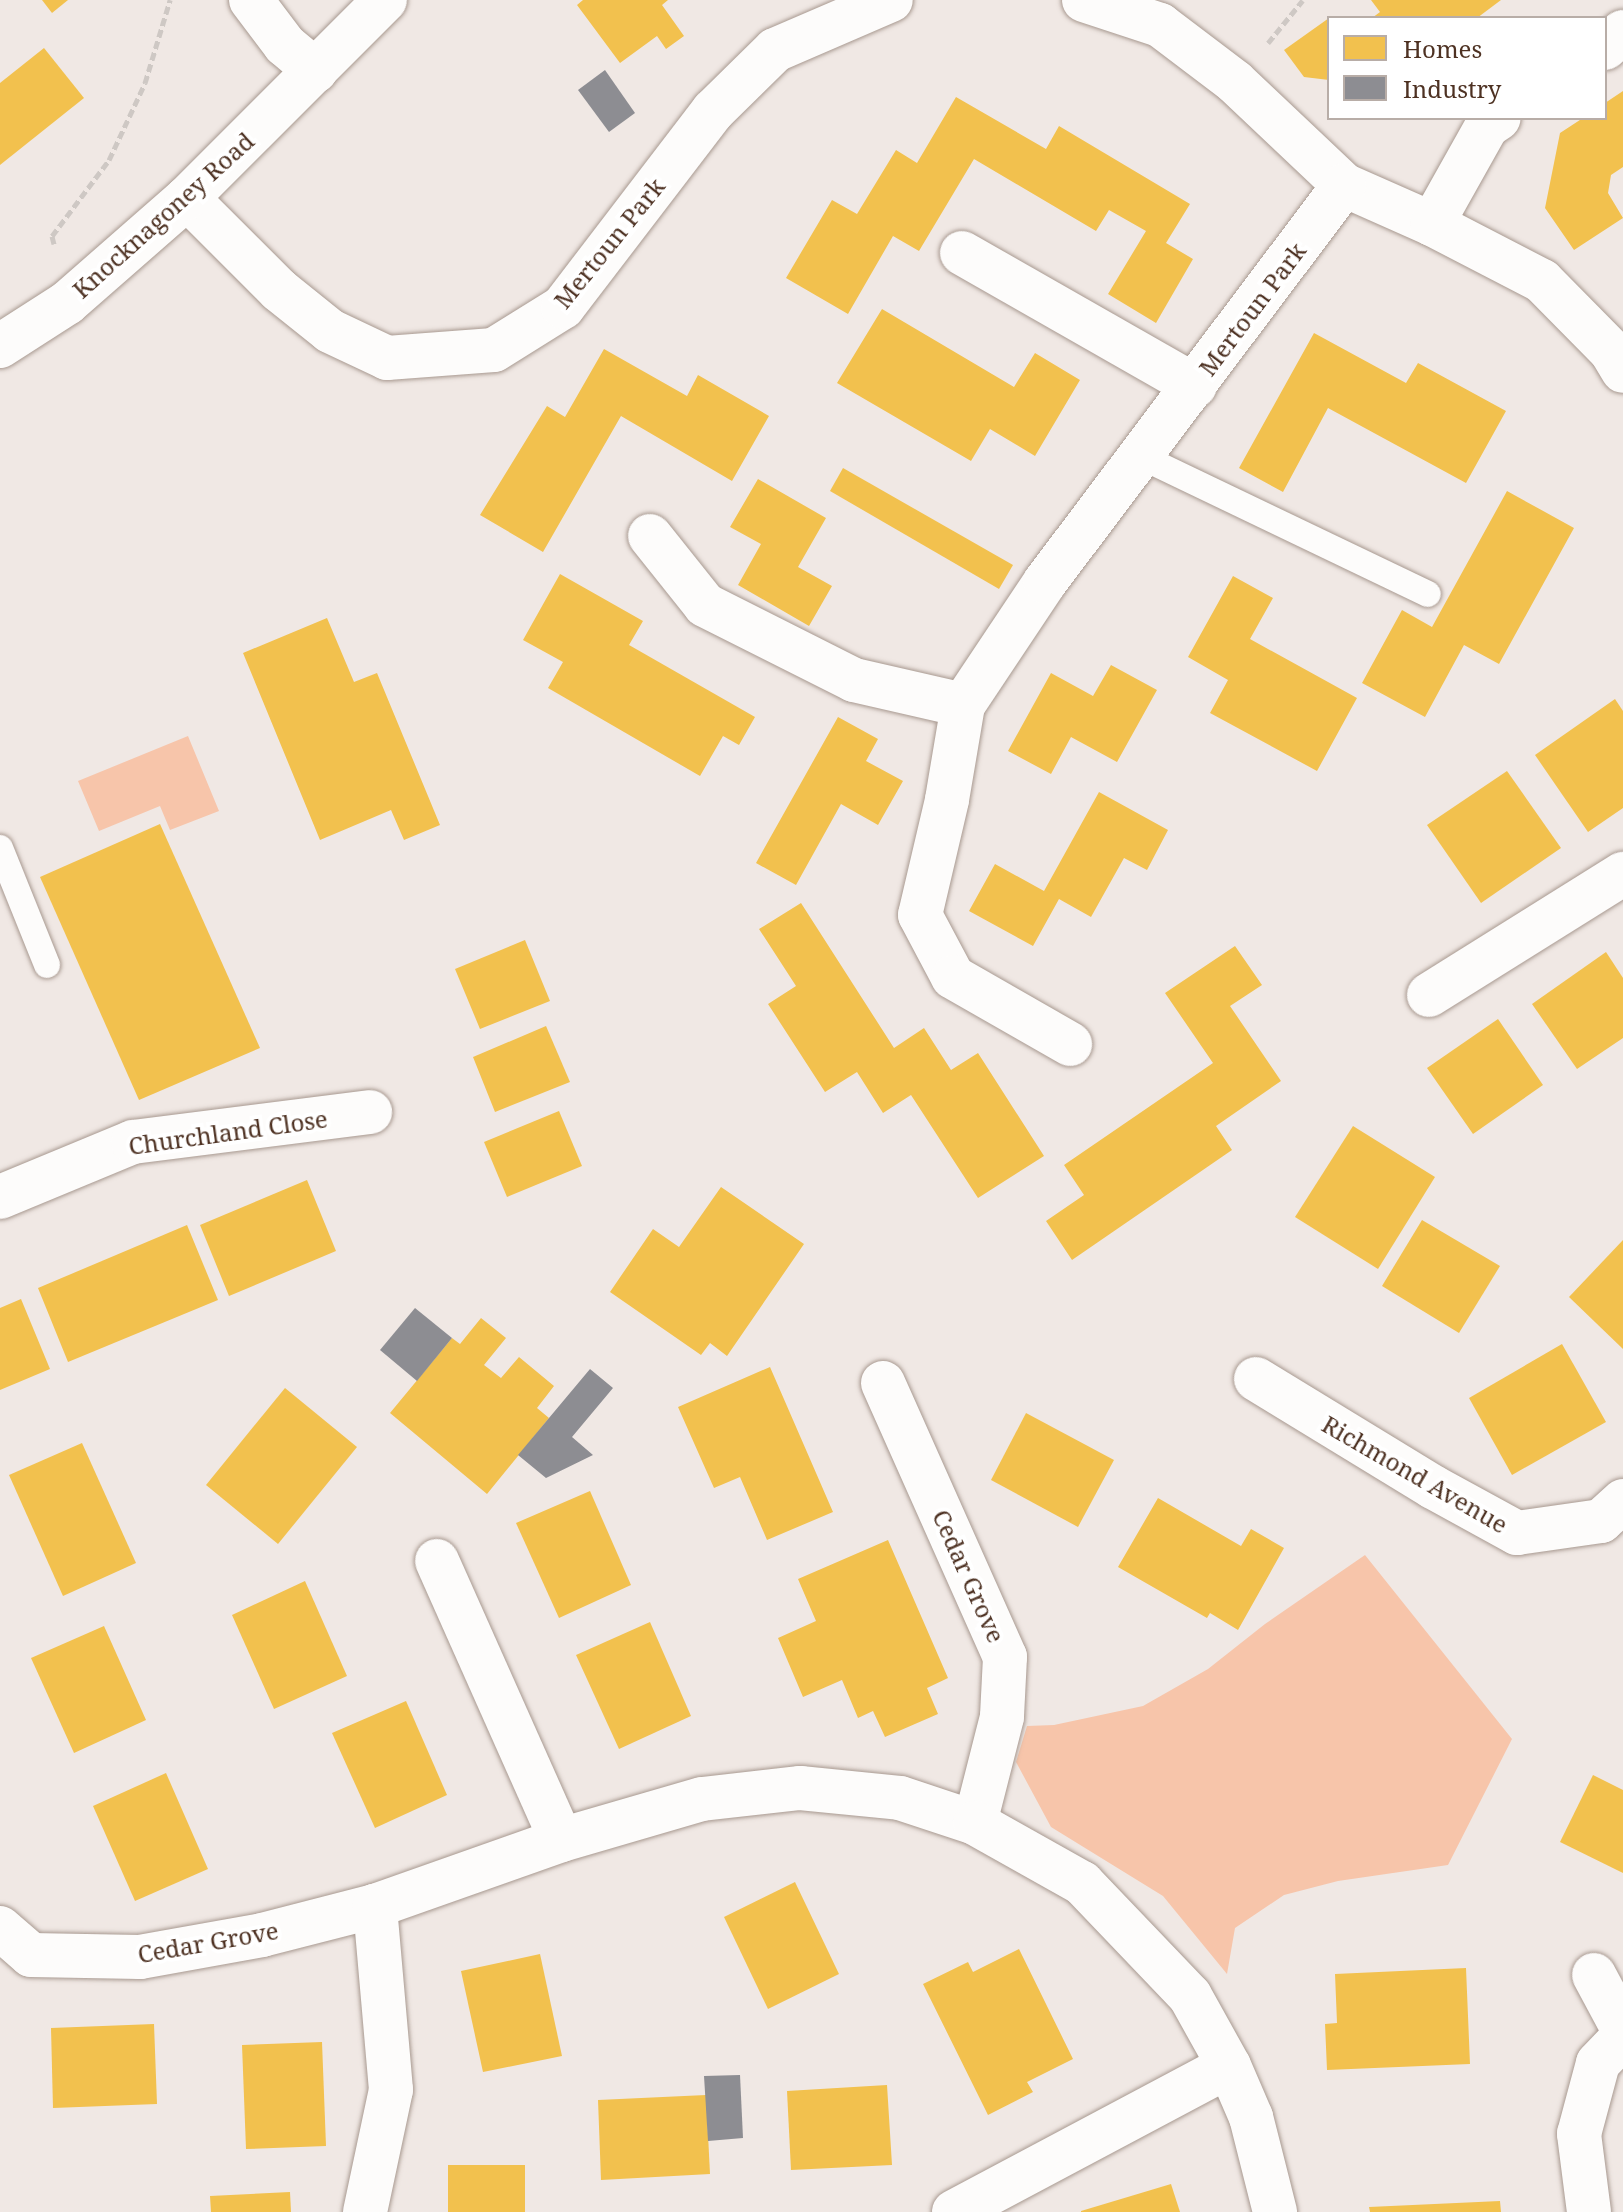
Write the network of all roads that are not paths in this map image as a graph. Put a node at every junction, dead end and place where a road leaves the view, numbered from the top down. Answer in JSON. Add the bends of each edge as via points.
{"nodes":[{"id":1,"x":251,"y":0,"type":"edge"},
{"id":2,"x":385,"y":0,"type":"edge"},
{"id":3,"x":891,"y":0,"type":"edge"},
{"id":4,"x":1084,"y":0,"type":"edge"},
{"id":5,"x":1623,"y":32,"type":"edge"},
{"id":6,"x":1607,"y":46,"type":"edge"},
{"id":7,"x":316,"y":71,"type":"junction"},
{"id":8,"x":1496,"y":120,"type":"edge"},
{"id":9,"x":1344,"y":185,"type":"junction"},
{"id":10,"x":187,"y":198,"type":"junction"},
{"id":11,"x":1432,"y":224,"type":"junction"},
{"id":12,"x":962,"y":253,"type":"dead end"},
{"id":13,"x":0,"y":346,"type":"edge"},
{"id":14,"x":1623,"y":371,"type":"edge"},
{"id":15,"x":1195,"y":386,"type":"junction"},
{"id":16,"x":1140,"y":456,"type":"junction"},
{"id":17,"x":650,"y":536,"type":"dead end"},
{"id":18,"x":1428,"y":594,"type":"dead end"},
{"id":19,"x":963,"y":705,"type":"junction"},
{"id":20,"x":0,"y":848,"type":"edge"},
{"id":21,"x":1623,"y":874,"type":"edge"},
{"id":22,"x":47,"y":965,"type":"dead end"},
{"id":23,"x":1429,"y":995,"type":"dead end"},
{"id":24,"x":1070,"y":1044,"type":"dead end"},
{"id":25,"x":370,"y":1112,"type":"dead end"},
{"id":26,"x":0,"y":1197,"type":"edge"},
{"id":27,"x":1256,"y":1379,"type":"dead end"},
{"id":28,"x":883,"y":1383,"type":"dead end"},
{"id":29,"x":1623,"y":1501,"type":"edge"},
{"id":30,"x":437,"y":1561,"type":"dead end"},
{"id":31,"x":975,"y":1823,"type":"junction"},
{"id":32,"x":561,"y":1840,"type":"junction"},
{"id":33,"x":375,"y":1906,"type":"junction"},
{"id":34,"x":0,"y":1928,"type":"edge"},
{"id":35,"x":1594,"y":1975,"type":"dead end"},
{"id":36,"x":1623,"y":2029,"type":"edge"},
{"id":37,"x":1623,"y":2037,"type":"edge"},
{"id":38,"x":1229,"y":2066,"type":"junction"},
{"id":39,"x":365,"y":2212,"type":"edge"},
{"id":40,"x":954,"y":2212,"type":"edge"},
{"id":41,"x":1275,"y":2212,"type":"edge"},
{"id":42,"x":1589,"y":2212,"type":"edge"}],
"edges":[{"from":1,"to":7,"type":"street","via":[[285,45]]},
{"from":2,"to":7,"type":"street","name":"Knocknagoney Road"},
{"from":3,"to":10,"type":"street","name":"Mertoun Park","via":[[775,50],[713,111],[563,307],[494,350],[387,358],[330,331],[279,290]]},
{"from":4,"to":9,"type":"street","via":[[1160,25],[1235,82]]},
{"from":5,"to":6,"type":"street"},
{"from":7,"to":10,"type":"street","name":"Knocknagoney Road"},
{"from":8,"to":11,"type":"street","via":[[1487,126]]},
{"from":9,"to":11,"type":"street"},
{"from":9,"to":15,"type":"street","name":"Mertoun Park"},
{"from":10,"to":13,"type":"street","name":"Knocknagoney Road","via":[[67,303]]},
{"from":11,"to":14,"type":"street","via":[[1542,281],[1611,351]]},
{"from":12,"to":15,"type":"street"},
{"from":15,"to":16,"type":"street","name":"Mertoun Park"},
{"from":16,"to":18,"type":"lane"},
{"from":16,"to":19,"type":"street","name":"Mertoun Park","via":[[1045,582]]},
{"from":17,"to":19,"type":"street","via":[[705,605],[854,680]]},
{"from":19,"to":24,"type":"street","name":"Mertoun Park","via":[[920,915],[953,977]]},
{"from":20,"to":22,"type":"lane"},
{"from":21,"to":23,"type":"street"},
{"from":25,"to":26,"type":"street","name":"Churchland Close","via":[[133,1142]]},
{"from":27,"to":29,"type":"street","name":"Richmond Avenue","via":[[1517,1533],[1601,1521]]},
{"from":28,"to":31,"type":"street","name":"Cedar Grove","via":[[1005,1657],[1002,1717]]},
{"from":30,"to":32,"type":"street"},
{"from":31,"to":32,"type":"street","name":"Cedar Grove","via":[[900,1798],[800,1788],[702,1799]]},
{"from":31,"to":38,"type":"street","name":"Cedar Grove","via":[[1082,1883],[1190,1996]]},
{"from":32,"to":33,"type":"street","name":"Cedar Grove"},
{"from":33,"to":34,"type":"street","name":"Cedar Grove","via":[[262,1935],[140,1957],[31,1955]]},
{"from":33,"to":39,"type":"street","via":[[391,2090]]},
{"from":35,"to":36,"type":"street"},
{"from":37,"to":42,"type":"street","via":[[1598,2063],[1579,2134]]},
{"from":38,"to":40,"type":"street"},
{"from":38,"to":41,"type":"street","name":"Cedar Grove","via":[[1251,2117]]}]}
